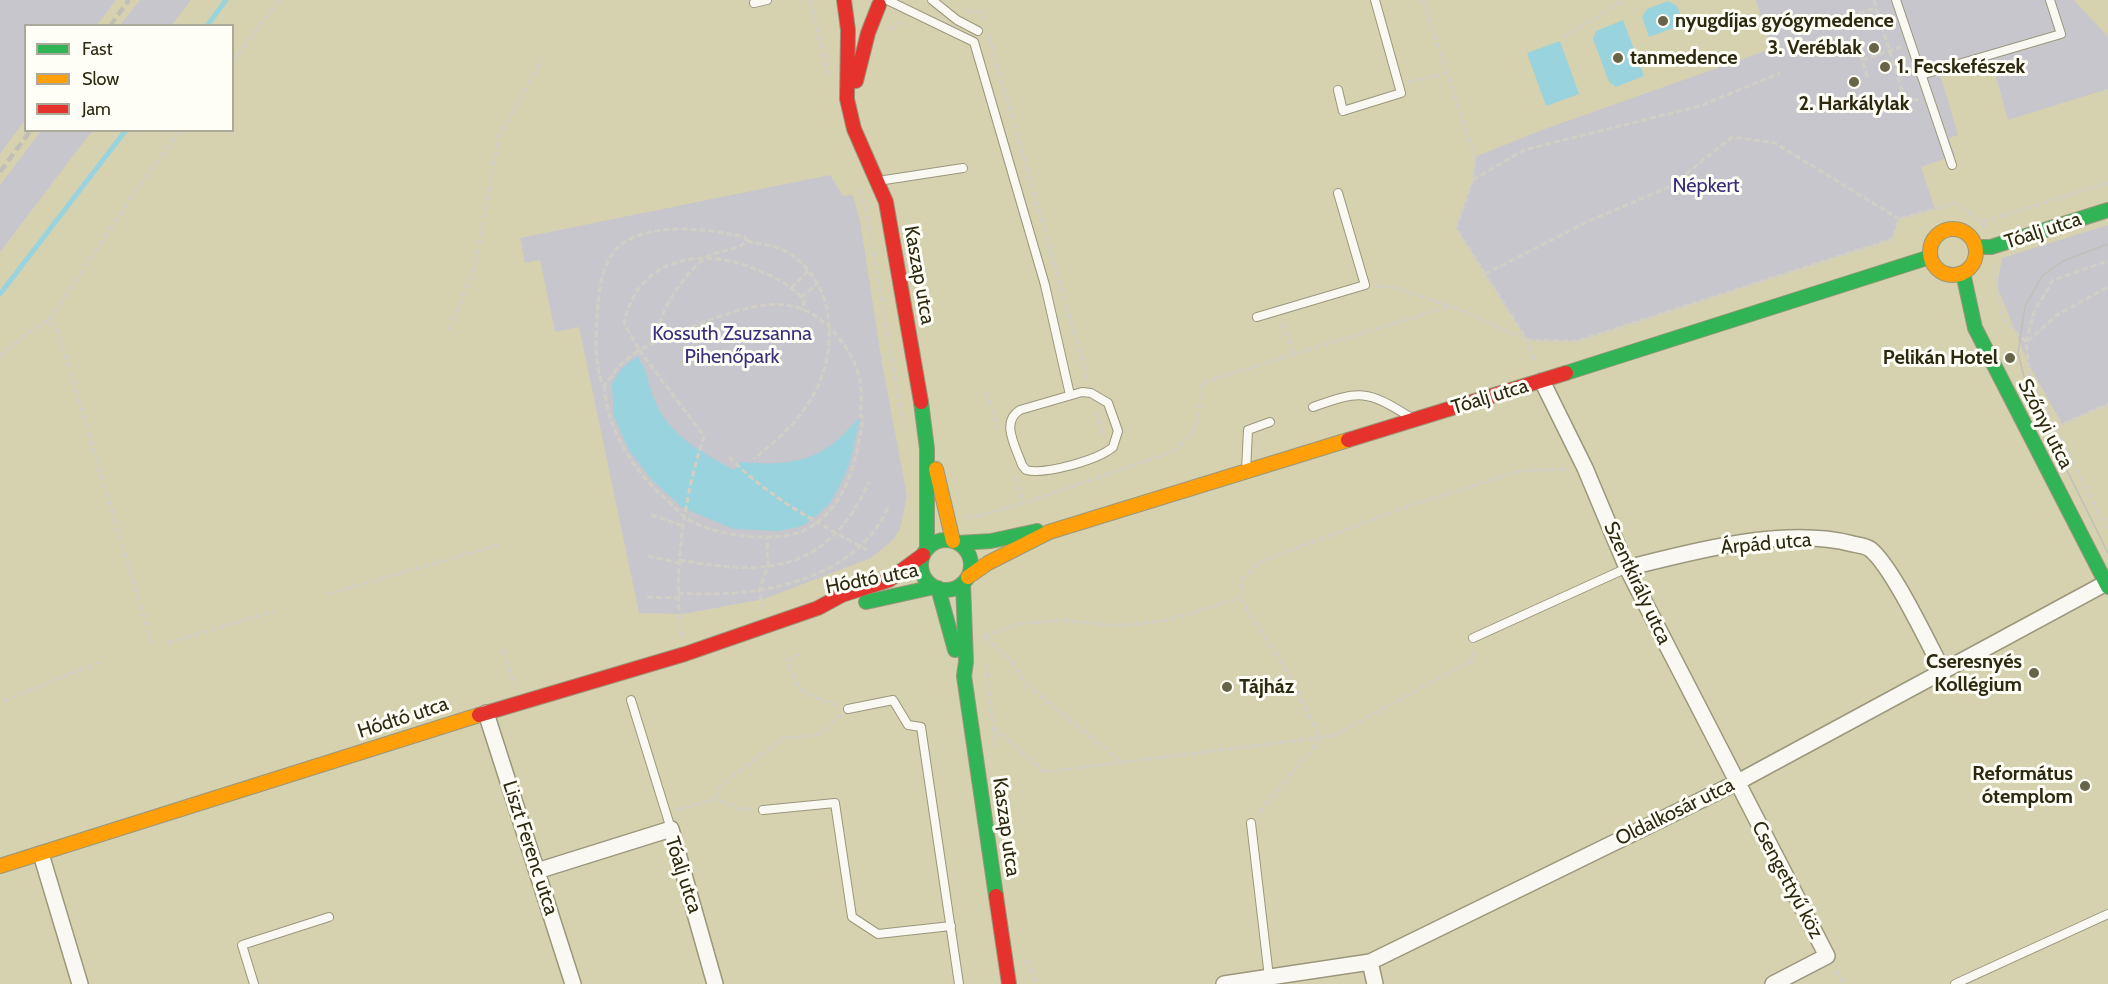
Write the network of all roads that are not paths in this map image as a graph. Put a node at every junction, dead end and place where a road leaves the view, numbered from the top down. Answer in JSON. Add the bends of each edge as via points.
{"nodes":[{"id":1,"x":767,"y":0,"type":"edge"},
{"id":2,"x":845,"y":0,"type":"edge"},
{"id":3,"x":932,"y":0,"type":"edge"},
{"id":4,"x":1375,"y":0,"type":"edge"},
{"id":5,"x":1896,"y":0,"type":"edge"},
{"id":6,"x":2050,"y":0,"type":"edge"},
{"id":7,"x":885,"y":2,"type":"edge"},
{"id":8,"x":754,"y":3,"type":"dead end"},
{"id":9,"x":978,"y":31,"type":"dead end"},
{"id":10,"x":1922,"y":75,"type":"junction"},
{"id":11,"x":1338,"y":90,"type":"dead end"},
{"id":12,"x":851,"y":114,"type":"junction"},
{"id":13,"x":1952,"y":165,"type":"dead end"},
{"id":14,"x":963,"y":168,"type":"dead end"},
{"id":15,"x":877,"y":181,"type":"junction"},
{"id":16,"x":1338,"y":193,"type":"dead end"},
{"id":17,"x":2108,"y":210,"type":"edge"},
{"id":18,"x":1976,"y":247,"type":"junction"},
{"id":19,"x":1930,"y":257,"type":"junction"},
{"id":20,"x":1963,"y":273,"type":"junction"},
{"id":21,"x":1257,"y":317,"type":"dead end"},
{"id":22,"x":1542,"y":381,"type":"junction"},
{"id":23,"x":1070,"y":395,"type":"junction"},
{"id":24,"x":1313,"y":407,"type":"dead end"},
{"id":25,"x":1414,"y":419,"type":"junction"},
{"id":26,"x":1270,"y":422,"type":"dead end"},
{"id":27,"x":927,"y":449,"type":"junction"},
{"id":28,"x":1246,"y":472,"type":"junction"},
{"id":29,"x":1049,"y":532,"type":"junction"},
{"id":30,"x":956,"y":542,"type":"junction"},
{"id":31,"x":925,"y":552,"type":"junction"},
{"id":32,"x":1627,"y":568,"type":"junction"},
{"id":33,"x":966,"y":580,"type":"junction"},
{"id":34,"x":2107,"y":585,"type":"edge"},
{"id":35,"x":936,"y":587,"type":"junction"},
{"id":36,"x":818,"y":609,"type":"junction"},
{"id":37,"x":1473,"y":638,"type":"road end"},
{"id":38,"x":1943,"y":671,"type":"junction"},
{"id":39,"x":964,"y":676,"type":"junction"},
{"id":40,"x":631,"y":700,"type":"dead end"},
{"id":41,"x":848,"y":709,"type":"road end"},
{"id":42,"x":486,"y":712,"type":"junction"},
{"id":43,"x":1736,"y":783,"type":"junction"},
{"id":44,"x":763,"y":810,"type":"road end"},
{"id":45,"x":1251,"y":823,"type":"road end"},
{"id":46,"x":671,"y":829,"type":"junction"},
{"id":47,"x":41,"y":854,"type":"junction"},
{"id":48,"x":0,"y":866,"type":"edge"},
{"id":49,"x":537,"y":871,"type":"junction"},
{"id":50,"x":2108,"y":914,"type":"edge"},
{"id":51,"x":329,"y":917,"type":"dead end"},
{"id":52,"x":951,"y":926,"type":"junction"},
{"id":53,"x":1370,"y":962,"type":"junction"},
{"id":54,"x":1269,"y":977,"type":"junction"},
{"id":55,"x":80,"y":984,"type":"edge"},
{"id":56,"x":254,"y":984,"type":"edge"},
{"id":57,"x":573,"y":984,"type":"edge"},
{"id":58,"x":715,"y":984,"type":"edge"},
{"id":59,"x":959,"y":984,"type":"edge"},
{"id":60,"x":1010,"y":984,"type":"edge"},
{"id":61,"x":1224,"y":984,"type":"edge"},
{"id":62,"x":1375,"y":984,"type":"edge"},
{"id":63,"x":1773,"y":984,"type":"edge"},
{"id":64,"x":1955,"y":984,"type":"edge"}],
"edges":[{"from":1,"to":8,"type":"lane"},
{"from":2,"to":7,"type":"street","via":[[861,7]]},
{"from":2,"to":12,"type":"street","name":"Kaszap utca","via":[[847,99]]},
{"from":3,"to":9,"type":"lane"},
{"from":4,"to":11,"type":"lane","via":[[1401,93],[1343,111]]},
{"from":5,"to":10,"type":"lane"},
{"from":6,"to":10,"type":"lane","via":[[2061,34]]},
{"from":7,"to":12,"type":"street","name":"Kaszap utca","via":[[868,33]]},
{"from":7,"to":23,"type":"lane","via":[[974,42],[1045,285]]},
{"from":10,"to":13,"type":"lane"},
{"from":12,"to":15,"type":"street","name":"Kaszap utca"},
{"from":14,"to":15,"type":"lane"},
{"from":15,"to":27,"type":"street","name":"Kaszap utca","via":[[886,202]]},
{"from":16,"to":21,"type":"lane","via":[[1365,285]]},
{"from":17,"to":18,"type":"street","name":"Tóalj utca","via":[[1991,247]]},
{"from":18,"to":19,"type":"street","name":"Tóalj utca","via":[[1972,237],[1950,228],[1939,232],[1931,243]]},
{"from":18,"to":20,"type":"street","name":"Tóalj utca","via":[[1971,267]]},
{"from":19,"to":20,"type":"street","via":[[1935,268],[1948,275]]},
{"from":19,"to":22,"type":"street","name":"Tóalj utca"},
{"from":20,"to":34,"type":"street","name":"Szőnyi utca","via":[[1974,328]]},
{"from":22,"to":25,"type":"street","name":"Tóalj utca"},
{"from":22,"to":32,"type":"street","name":"Szentkirály utca","via":[[1585,468]]},
{"from":23,"to":23,"type":"lane","via":[[1091,393],[1108,403],[1117,439],[1108,452],[1045,472],[1026,470],[1009,426],[1013,414]]},
{"from":24,"to":25,"type":"lane","via":[[1352,393],[1383,400]]},
{"from":25,"to":28,"type":"street","name":"Tóalj utca"},
{"from":26,"to":28,"type":"lane","via":[[1248,430]]},
{"from":27,"to":30,"type":"street","name":"Kaszap utca"},
{"from":27,"to":31,"type":"street","name":"Kaszap utca","via":[[929,520]]},
{"from":28,"to":29,"type":"street","name":"Tóalj utca"},
{"from":29,"to":30,"type":"street","name":"Tóalj utca"},
{"from":29,"to":33,"type":"street","name":"Tóalj utca","via":[[988,563]]},
{"from":30,"to":31,"type":"street","via":[[939,541]]},
{"from":30,"to":33,"type":"street","via":[[969,554]]},
{"from":31,"to":35,"type":"street","via":[[921,569]]},
{"from":31,"to":36,"type":"street","name":"Hódtó utca","via":[[889,580],[842,595]]},
{"from":32,"to":37,"type":"lane"},
{"from":32,"to":38,"type":"street","name":"Árpád utca","via":[[1695,551],[1779,539],[1839,540],[1870,548],[1887,569]]},
{"from":32,"to":43,"type":"street","name":"Szentkirály utca"},
{"from":33,"to":35,"type":"street","via":[[949,590]]},
{"from":33,"to":39,"type":"street","name":"Kaszap utca"},
{"from":34,"to":38,"type":"street","name":"Oldalkosár utca"},
{"from":35,"to":36,"type":"street","name":"Hódtó utca","via":[[845,608]]},
{"from":35,"to":39,"type":"street","name":"Kaszap utca"},
{"from":36,"to":42,"type":"street","name":"Hódtó utca","via":[[684,654]]},
{"from":38,"to":43,"type":"street","name":"Oldalkosár utca"},
{"from":39,"to":60,"type":"street","name":"Kaszap utca"},
{"from":40,"to":46,"type":"lane"},
{"from":41,"to":52,"type":"lane","via":[[893,700],[908,725],[921,727]]},
{"from":42,"to":47,"type":"street","name":"Hódtó utca"},
{"from":42,"to":49,"type":"street","name":"Liszt Ferenc utca"},
{"from":43,"to":53,"type":"street","name":"Oldalkosár utca"},
{"from":43,"to":63,"type":"street","name":"Csengettyű köz","via":[[1827,956]]},
{"from":44,"to":52,"type":"lane","via":[[835,803],[852,917],[878,934]]},
{"from":45,"to":54,"type":"lane"},
{"from":46,"to":49,"type":"street","name":"Tóalj utca"},
{"from":46,"to":58,"type":"street","name":"Tóalj utca"},
{"from":47,"to":48,"type":"street","name":"Hódtó utca"},
{"from":47,"to":55,"type":"street"},
{"from":49,"to":57,"type":"street","name":"Liszt Ferenc utca"},
{"from":50,"to":64,"type":"lane"},
{"from":51,"to":56,"type":"lane","via":[[242,945]]},
{"from":52,"to":59,"type":"lane"},
{"from":53,"to":54,"type":"street","name":"Oldalkosár utca"},
{"from":53,"to":62,"type":"street"},
{"from":54,"to":61,"type":"street","name":"Oldalkosár utca"}]}
